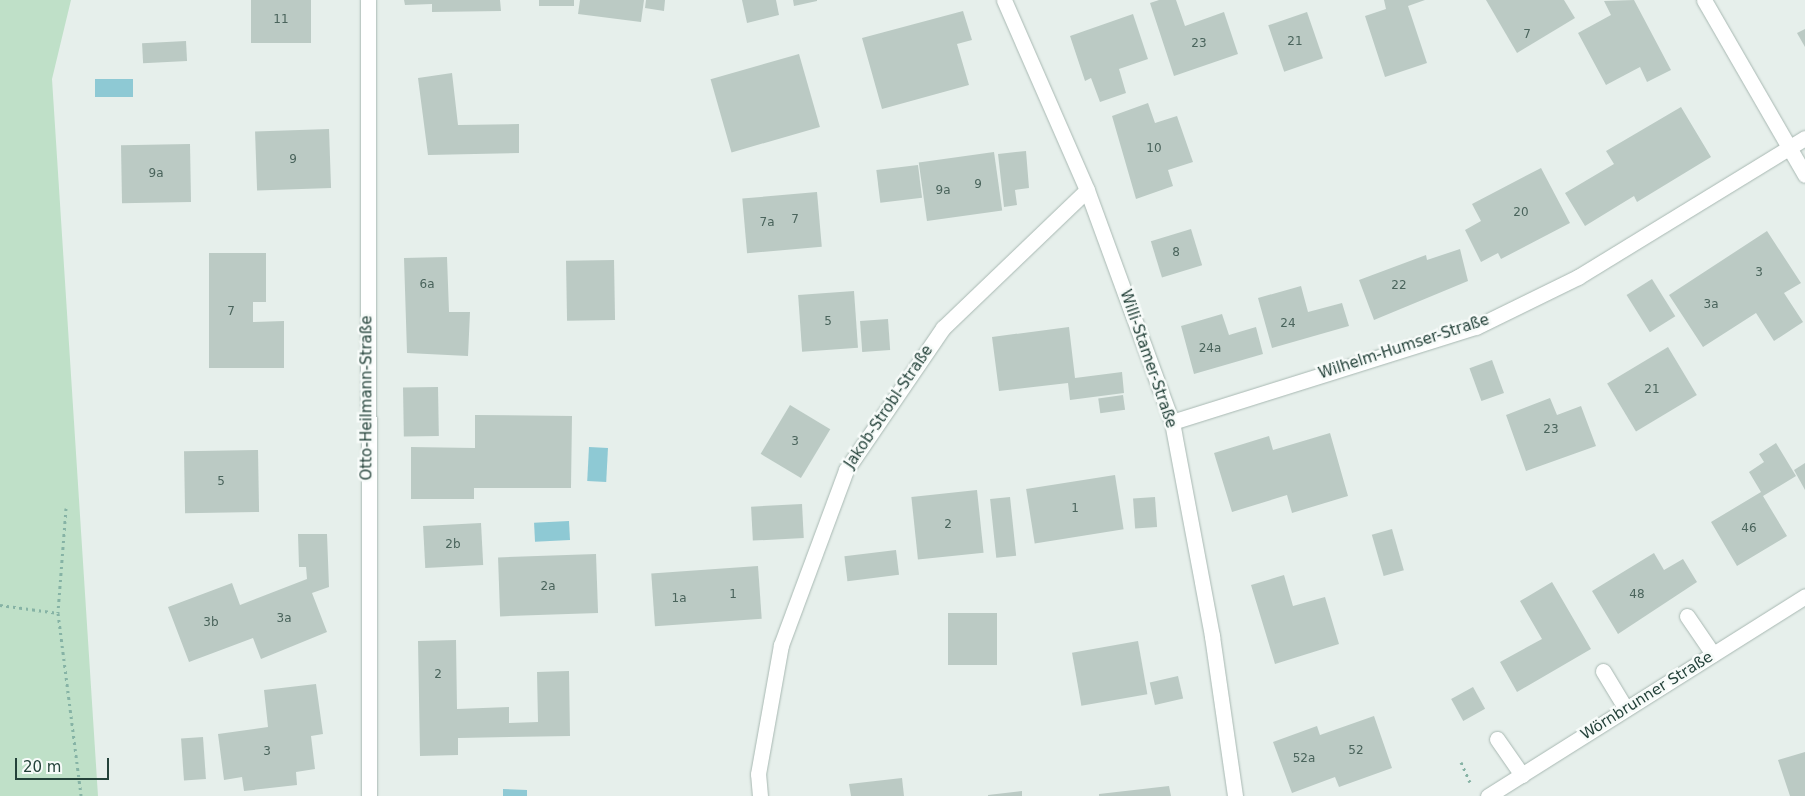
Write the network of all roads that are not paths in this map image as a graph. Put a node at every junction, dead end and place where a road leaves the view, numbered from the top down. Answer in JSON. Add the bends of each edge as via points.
{"nodes":[{"id":1,"x":368,"y":0,"type":"edge"},
{"id":2,"x":1005,"y":0,"type":"edge"},
{"id":3,"x":1704,"y":0,"type":"edge"},
{"id":4,"x":1805,"y":138,"type":"edge"},
{"id":5,"x":1788,"y":148,"type":"junction"},
{"id":6,"x":1805,"y":175,"type":"edge"},
{"id":7,"x":1087,"y":190,"type":"junction"},
{"id":8,"x":1172,"y":422,"type":"junction"},
{"id":9,"x":1805,"y":596,"type":"edge"},
{"id":10,"x":1687,"y":616,"type":"dead end"},
{"id":11,"x":1713,"y":654,"type":"junction"},
{"id":12,"x":1602,"y":671,"type":"dead end"},
{"id":13,"x":1626,"y":709,"type":"junction"},
{"id":14,"x":1498,"y":739,"type":"dead end"},
{"id":15,"x":1522,"y":775,"type":"junction"},
{"id":16,"x":369,"y":796,"type":"edge"},
{"id":17,"x":760,"y":796,"type":"edge"},
{"id":18,"x":1235,"y":796,"type":"edge"},
{"id":19,"x":1488,"y":796,"type":"edge"}],
"edges":[{"from":1,"to":16,"type":"street","name":"Otto-Heilmann-Straße"},
{"from":2,"to":7,"type":"street","name":"Willi-Stamer-Straße"},
{"from":3,"to":5,"type":"street"},
{"from":4,"to":5,"type":"street","name":"Wilhelm-Humser-Straße"},
{"from":5,"to":6,"type":"street"},
{"from":5,"to":8,"type":"street","name":"Wilhelm-Humser-Straße","via":[[1578,277],[1476,327]]},
{"from":7,"to":8,"type":"street","name":"Willi-Stamer-Straße"},
{"from":7,"to":17,"type":"street","name":"Jakob-Strobl-Straße","via":[[943,328],[846,470],[781,645],[758,774]]},
{"from":8,"to":18,"type":"street","name":"Willi-Stamer-Straße","via":[[1212,636]]},
{"from":9,"to":11,"type":"street","name":"Wörnbrunner Straße"},
{"from":10,"to":11,"type":"street"},
{"from":11,"to":13,"type":"street","name":"Wörnbrunner Straße"},
{"from":12,"to":13,"type":"street"},
{"from":13,"to":15,"type":"street","name":"Wörnbrunner Straße"},
{"from":14,"to":15,"type":"street"},
{"from":15,"to":19,"type":"street","name":"Wörnbrunner Straße"}]}
